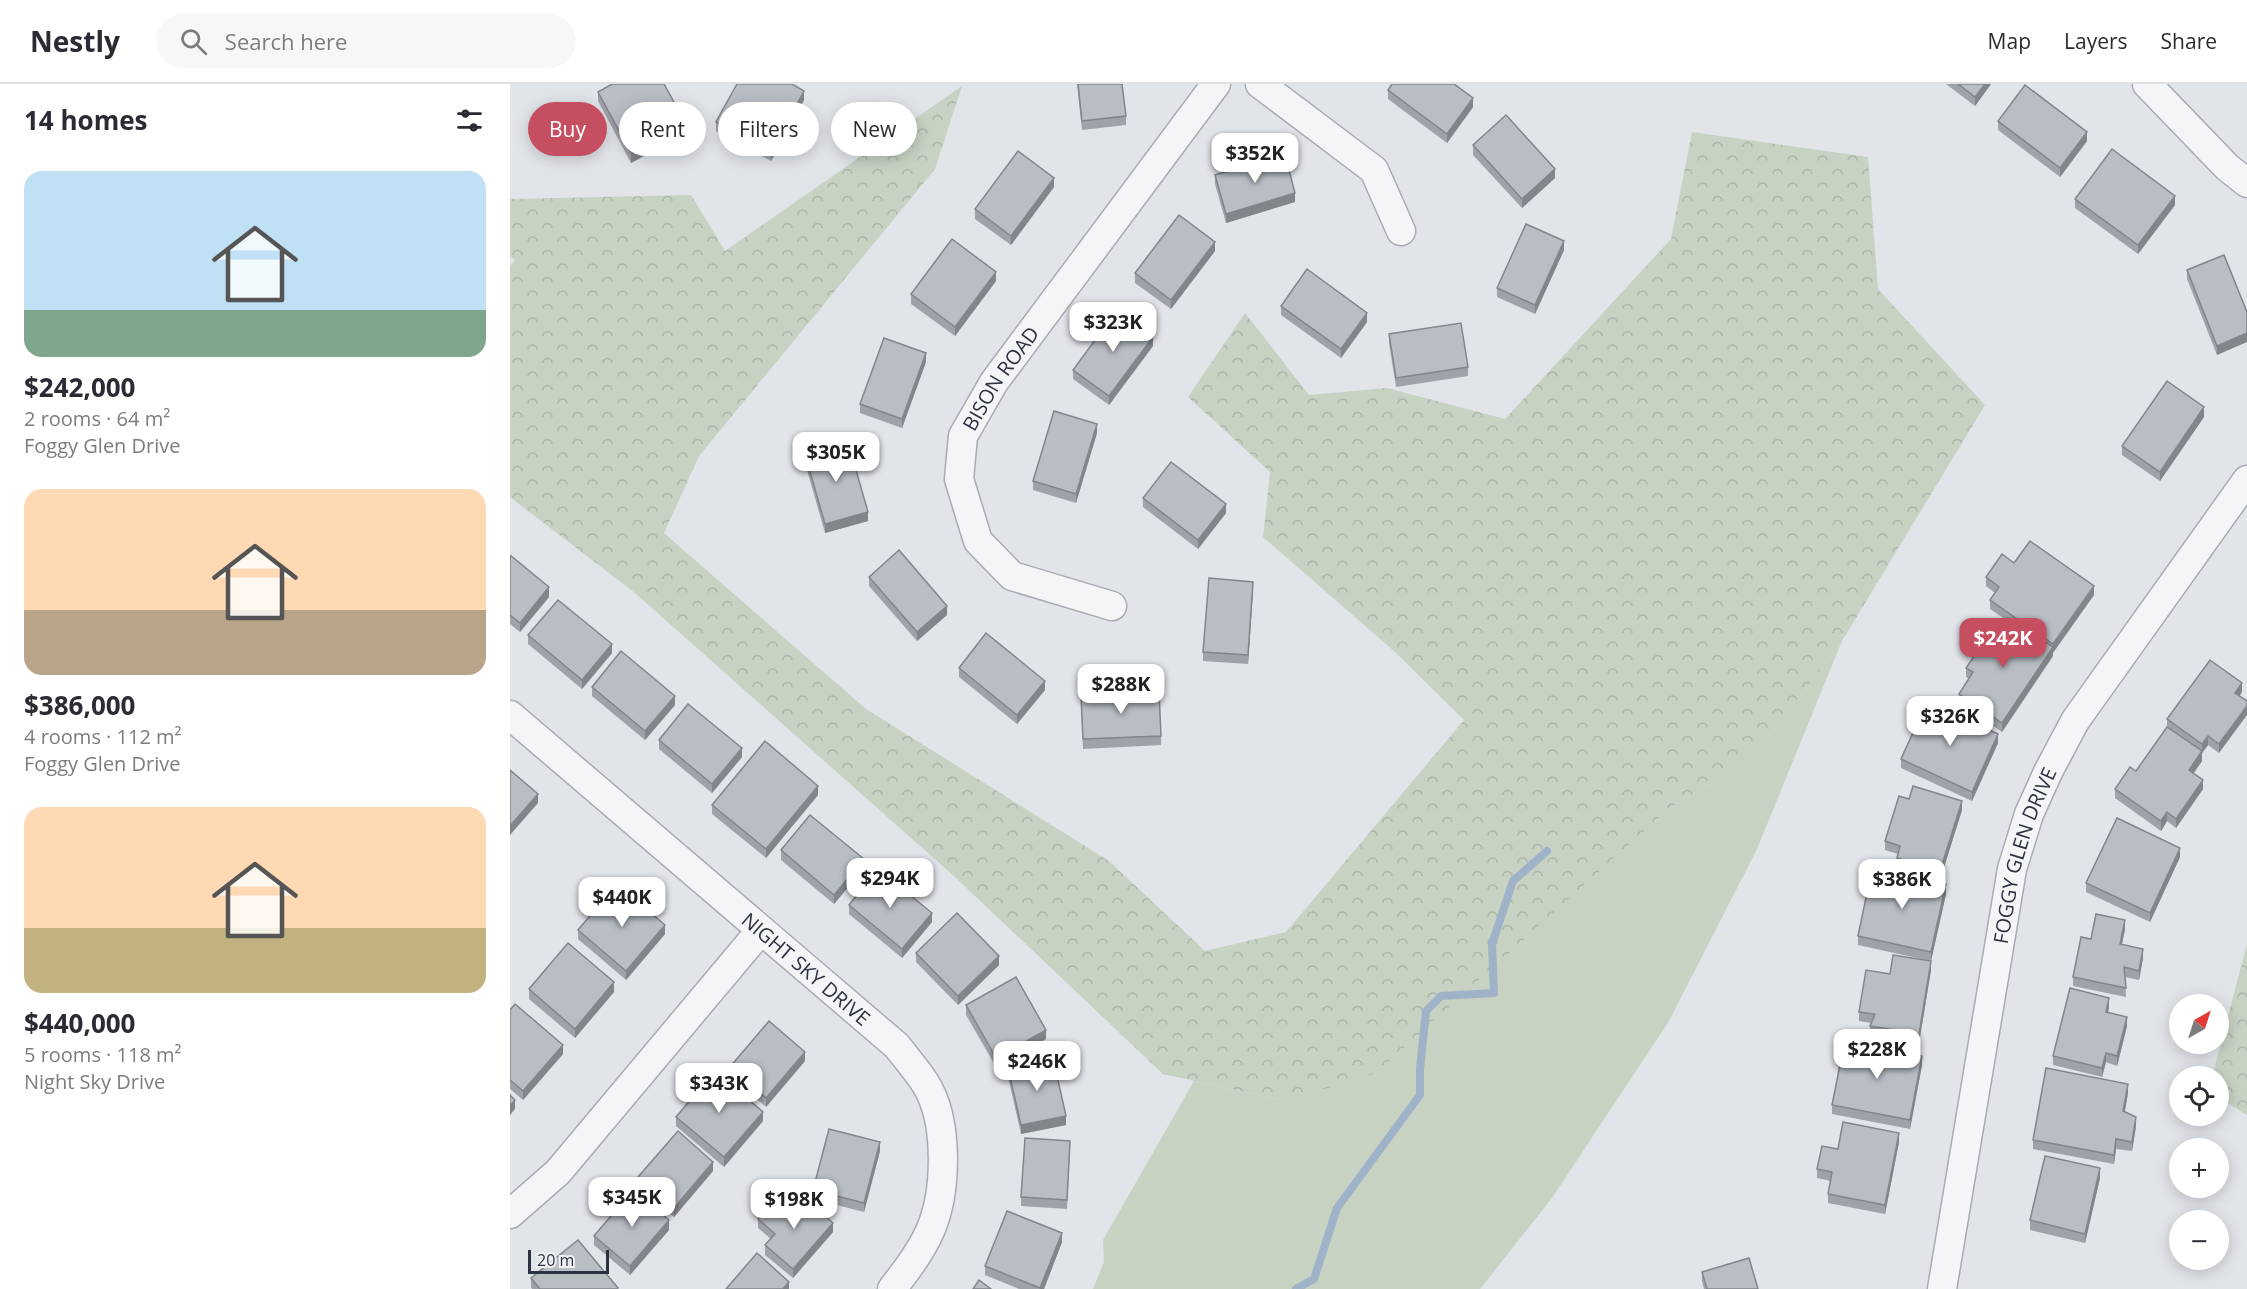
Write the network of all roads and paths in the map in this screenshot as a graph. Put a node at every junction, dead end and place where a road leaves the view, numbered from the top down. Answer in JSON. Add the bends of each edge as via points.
{"nodes":[{"id":1,"x":1216,"y":84,"type":"edge"},
{"id":2,"x":1260,"y":84,"type":"edge"},
{"id":3,"x":2147,"y":84,"type":"edge"},
{"id":4,"x":2247,"y":183,"type":"edge"},
{"id":5,"x":1401,"y":231,"type":"dead end"},
{"id":6,"x":2247,"y":480,"type":"edge"},
{"id":7,"x":1112,"y":606,"type":"dead end"},
{"id":8,"x":510,"y":715,"type":"edge"},
{"id":9,"x":761,"y":930,"type":"junction"},
{"id":10,"x":510,"y":1214,"type":"edge"},
{"id":11,"x":892,"y":1289,"type":"edge"},
{"id":12,"x":1942,"y":1289,"type":"edge"}],
"edges":[{"from":1,"to":7,"type":"street","name":"BISON ROAD","via":[[994,382],[963,436],[959,479],[978,541],[1012,576]]},
{"from":2,"to":5,"type":"street","via":[[1374,170]]},
{"from":3,"to":4,"type":"street"},
{"from":6,"to":12,"type":"street","name":"FOGGY GLEN DRIVE","via":[[2075,721],[2029,814],[2012,869]]},
{"from":8,"to":9,"type":"street","name":"NIGHT SKY DRIVE"},
{"from":9,"to":10,"type":"street","via":[[558,1172]]},
{"from":9,"to":11,"type":"street","name":"NIGHT SKY DRIVE","via":[[897,1046],[927,1084],[942,1125],[943,1162],[931,1230],[916,1259]]}]}
